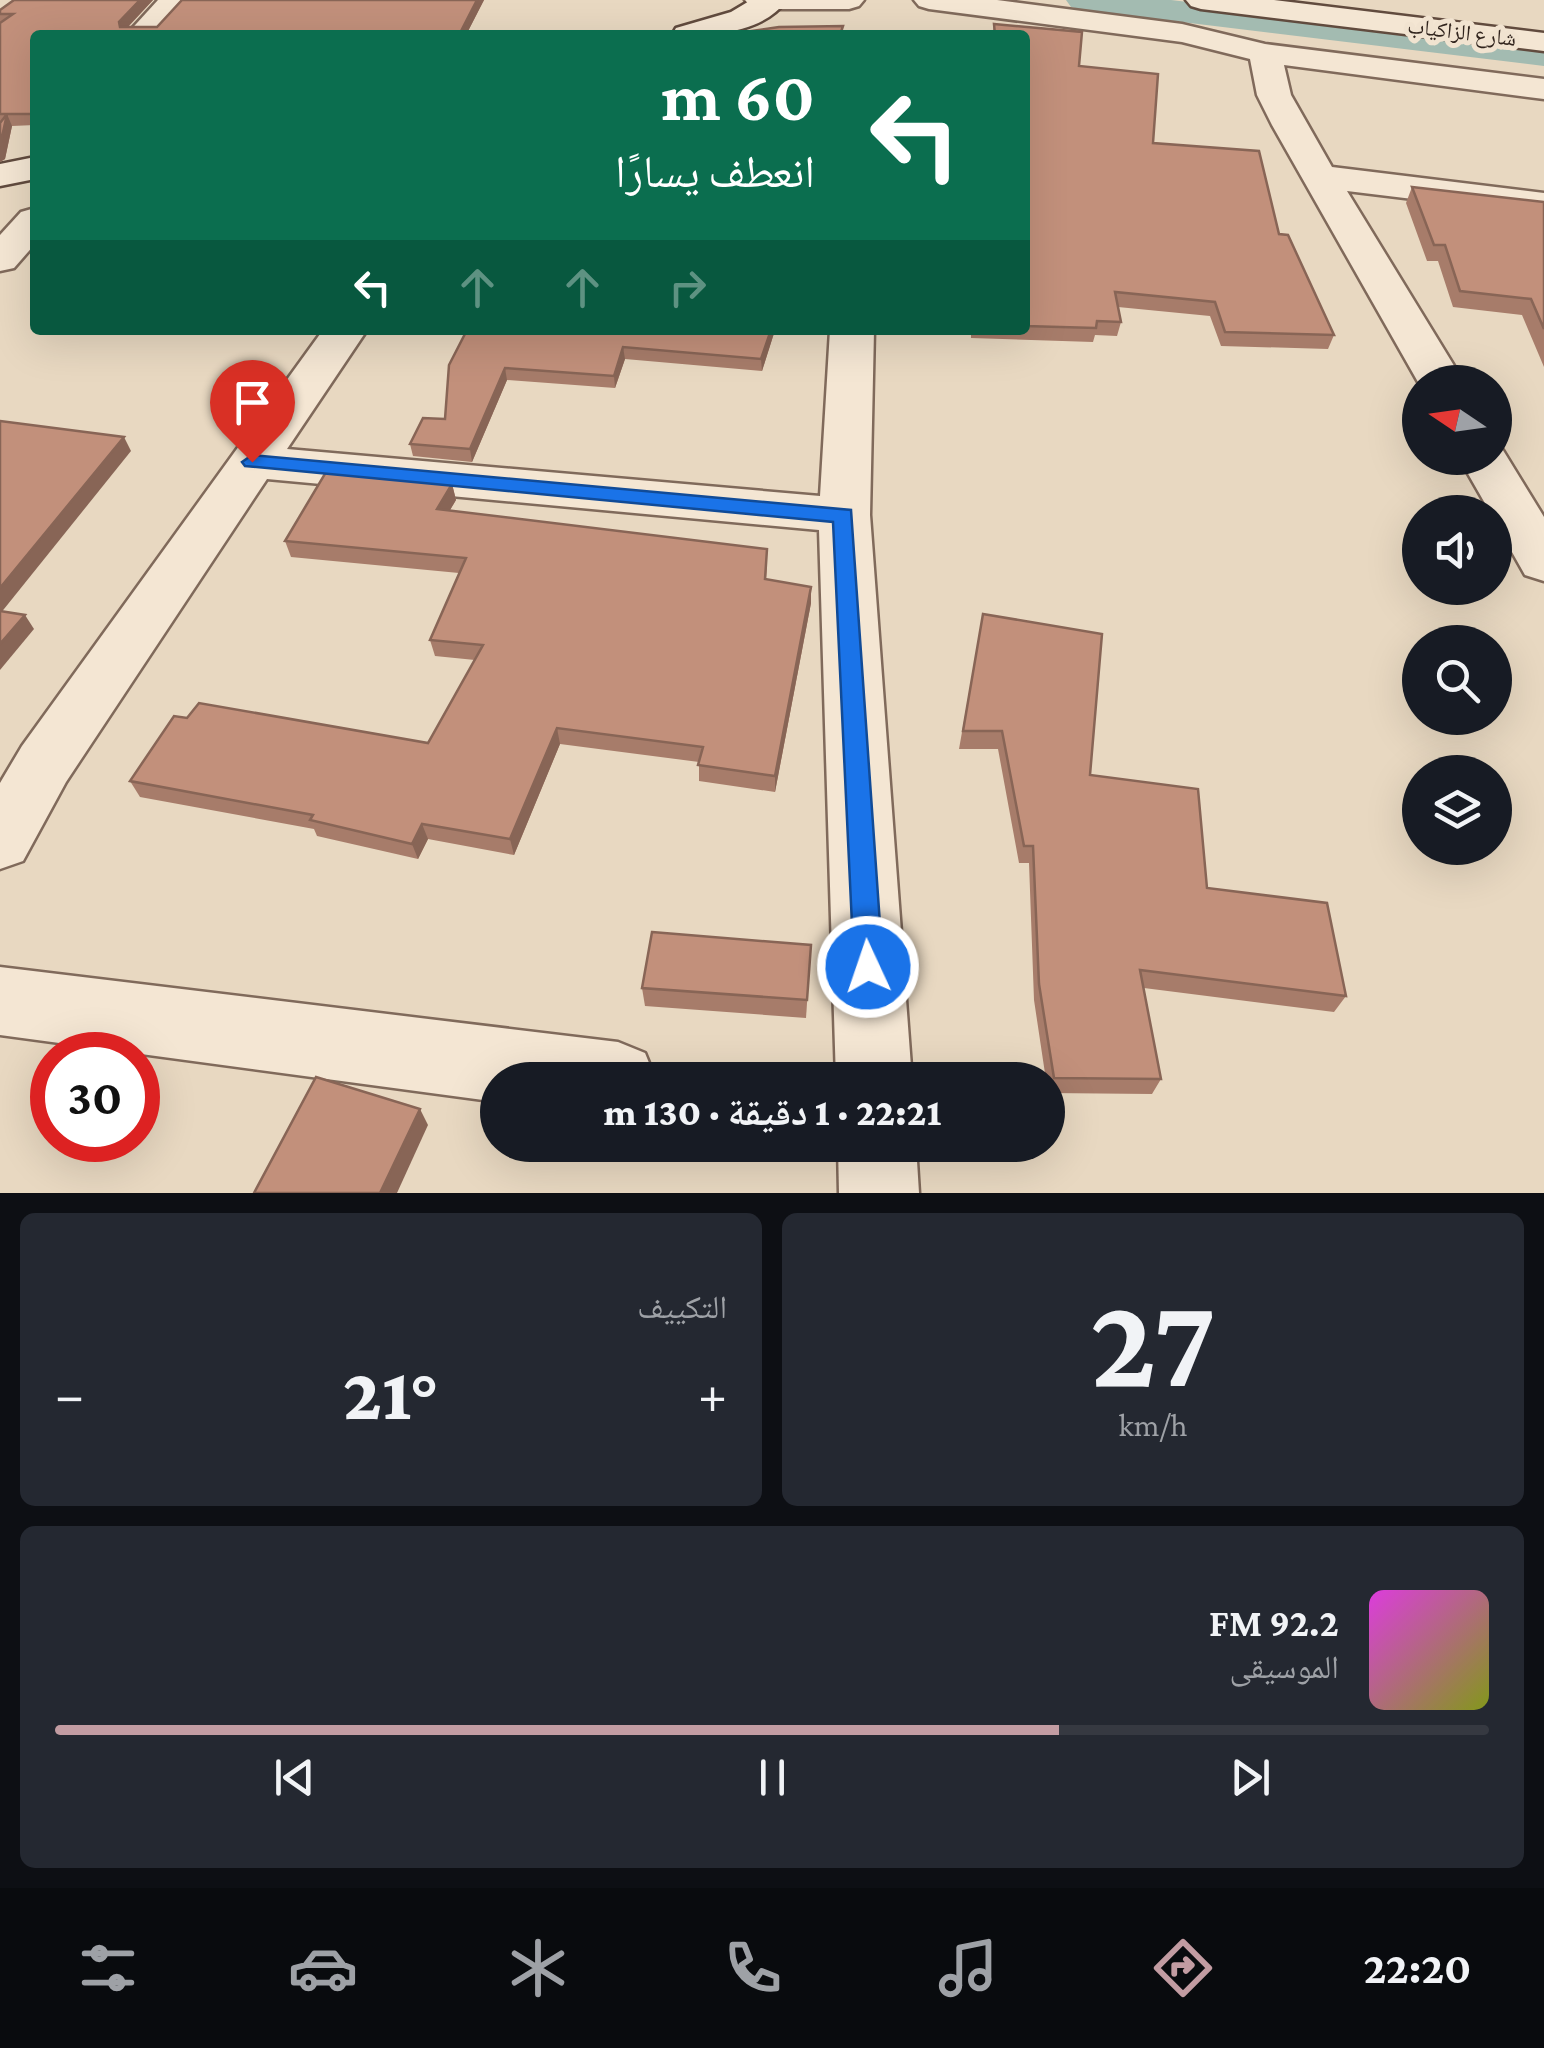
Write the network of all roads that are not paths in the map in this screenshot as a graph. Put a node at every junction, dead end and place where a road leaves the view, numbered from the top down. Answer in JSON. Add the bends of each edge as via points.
{"nodes":[{"id":1,"x":174,"y":0,"type":"edge"},
{"id":2,"x":760,"y":0,"type":"edge"},
{"id":3,"x":772,"y":0,"type":"edge"},
{"id":4,"x":840,"y":0,"type":"edge"},
{"id":5,"x":848,"y":0,"type":"edge"},
{"id":6,"x":929,"y":0,"type":"edge"},
{"id":7,"x":1201,"y":0,"type":"edge"},
{"id":8,"x":146,"y":30,"type":"edge"},
{"id":9,"x":703,"y":30,"type":"edge"},
{"id":10,"x":843,"y":30,"type":"edge"},
{"id":11,"x":1544,"y":42,"type":"edge"},
{"id":12,"x":1265,"y":53,"type":"junction"},
{"id":13,"x":1544,"y":90,"type":"edge"},
{"id":14,"x":30,"y":169,"type":"edge"},
{"id":15,"x":0,"y":175,"type":"edge"},
{"id":16,"x":1323,"y":177,"type":"junction"},
{"id":17,"x":1544,"y":204,"type":"edge"},
{"id":18,"x":30,"y":226,"type":"edge"},
{"id":19,"x":0,"y":259,"type":"edge"},
{"id":20,"x":341,"y":335,"type":"edge"},
{"id":21,"x":852,"y":335,"type":"edge"},
{"id":22,"x":1431,"y":365,"type":"edge"},
{"id":23,"x":252,"y":462,"type":"junction"},
{"id":24,"x":1494,"y":475,"type":"edge"},
{"id":25,"x":844,"y":516,"type":"junction"},
{"id":26,"x":1544,"y":562,"type":"edge"},
{"id":27,"x":0,"y":841,"type":"edge"},
{"id":28,"x":0,"y":1001,"type":"edge"},
{"id":29,"x":480,"y":1062,"type":"edge"},
{"id":30,"x":873,"y":1062,"type":"edge"},
{"id":31,"x":878,"y":1162,"type":"edge"},
{"id":32,"x":879,"y":1193,"type":"edge"}],
"edges":[{"from":1,"to":8,"type":"street"},
{"from":2,"to":3,"type":"street"},
{"from":3,"to":4,"type":"street"},
{"from":3,"to":9,"type":"street"},
{"from":4,"to":5,"type":"street"},
{"from":4,"to":10,"type":"street"},
{"from":6,"to":12,"type":"street","via":[[1182,33]]},
{"from":7,"to":11,"type":"street","name":"شارع الزاكياب"},
{"from":12,"to":13,"type":"street"},
{"from":12,"to":16,"type":"street","via":[[1274,95]]},
{"from":14,"to":15,"type":"street"},
{"from":16,"to":17,"type":"street"},
{"from":16,"to":22,"type":"street"},
{"from":18,"to":19,"type":"street"},
{"from":20,"to":23,"type":"street"},
{"from":21,"to":25,"type":"street"},
{"from":23,"to":25,"type":"street"},
{"from":23,"to":27,"type":"street","via":[[44,764]]},
{"from":24,"to":26,"type":"street"},
{"from":25,"to":30,"type":"street"},
{"from":28,"to":29,"type":"street"},
{"from":31,"to":32,"type":"street"}]}
